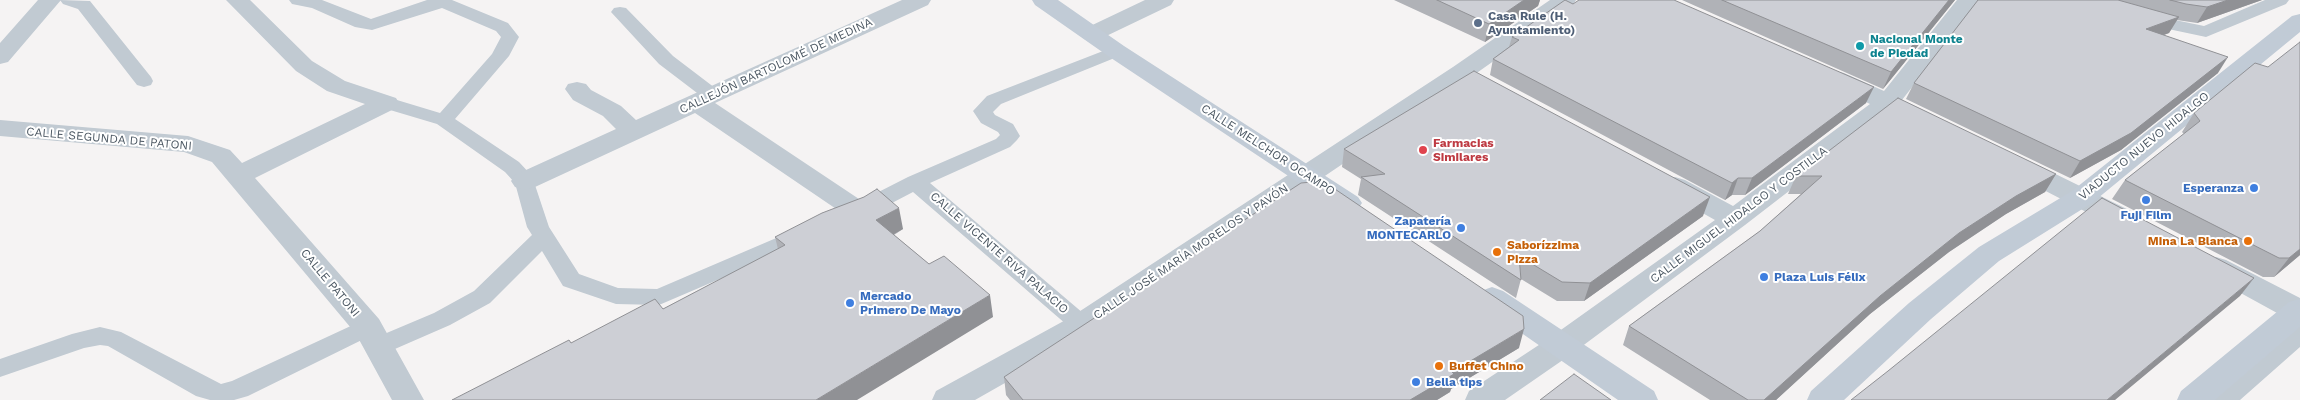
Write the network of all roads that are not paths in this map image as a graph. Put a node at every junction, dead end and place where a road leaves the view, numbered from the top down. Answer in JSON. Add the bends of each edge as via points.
{"nodes":[{"id":1,"x":50,"y":0,"type":"edge"},
{"id":2,"x":69,"y":0,"type":"edge"},
{"id":3,"x":240,"y":0,"type":"edge"},
{"id":4,"x":298,"y":0,"type":"edge"},
{"id":5,"x":920,"y":0,"type":"edge"},
{"id":6,"x":1043,"y":0,"type":"edge"},
{"id":7,"x":1164,"y":0,"type":"edge"},
{"id":8,"x":1565,"y":0,"type":"edge"},
{"id":9,"x":1969,"y":0,"type":"edge"},
{"id":10,"x":2280,"y":0,"type":"edge"},
{"id":11,"x":620,"y":12,"type":"dead end"},
{"id":12,"x":2128,"y":13,"type":"edge"},
{"id":13,"x":2300,"y":21,"type":"edge"},
{"id":14,"x":2174,"y":27,"type":"junction"},
{"id":15,"x":1092,"y":34,"type":"junction"},
{"id":16,"x":2203,"y":47,"type":"edge"},
{"id":17,"x":1116,"y":51,"type":"junction"},
{"id":18,"x":0,"y":57,"type":"edge"},
{"id":19,"x":1817,"y":70,"type":"edge"},
{"id":20,"x":1462,"y":72,"type":"junction"},
{"id":21,"x":144,"y":81,"type":"dead end"},
{"id":22,"x":1488,"y":86,"type":"edge"},
{"id":23,"x":577,"y":89,"type":"dead end"},
{"id":24,"x":704,"y":98,"type":"junction"},
{"id":25,"x":1888,"y":102,"type":"junction"},
{"id":26,"x":387,"y":103,"type":"junction"},
{"id":27,"x":444,"y":120,"type":"junction"},
{"id":28,"x":3,"y":131,"type":"edge"},
{"id":29,"x":634,"y":132,"type":"junction"},
{"id":30,"x":1949,"y":132,"type":"edge"},
{"id":31,"x":2000,"y":157,"type":"edge"},
{"id":32,"x":1650,"y":173,"type":"edge"},
{"id":33,"x":1307,"y":175,"type":"junction"},
{"id":34,"x":239,"y":176,"type":"junction"},
{"id":35,"x":525,"y":181,"type":"junction"},
{"id":36,"x":915,"y":182,"type":"junction"},
{"id":37,"x":2082,"y":197,"type":"junction"},
{"id":38,"x":840,"y":219,"type":"junction"},
{"id":39,"x":1373,"y":219,"type":"edge"},
{"id":40,"x":1735,"y":219,"type":"junction"},
{"id":41,"x":2154,"y":234,"type":"edge"},
{"id":42,"x":543,"y":237,"type":"junction"},
{"id":43,"x":2196,"y":257,"type":"edge"},
{"id":44,"x":1472,"y":285,"type":"edge"},
{"id":45,"x":2300,"y":318,"type":"edge"},
{"id":46,"x":1082,"y":325,"type":"junction"},
{"id":47,"x":373,"y":337,"type":"junction"},
{"id":48,"x":1562,"y":345,"type":"junction"},
{"id":49,"x":0,"y":368,"type":"edge"},
{"id":50,"x":958,"y":398,"type":"edge"},
{"id":51,"x":408,"y":400,"type":"edge"},
{"id":52,"x":1481,"y":400,"type":"edge"},
{"id":53,"x":1642,"y":400,"type":"edge"},
{"id":54,"x":1823,"y":400,"type":"edge"},
{"id":55,"x":2193,"y":400,"type":"edge"},
{"id":56,"x":2223,"y":400,"type":"edge"}],
"edges":[{"from":1,"to":18,"type":"street"},
{"from":2,"to":21,"type":"lane","via":[[84,5]]},
{"from":3,"to":26,"type":"street","via":[[304,66],[336,86]]},
{"from":4,"to":27,"type":"lane","via":[[372,25],[435,3],[444,3],[502,27],[510,37],[500,56]]},
{"from":5,"to":24,"type":"street","name":"CALLEJÓN BARTOLOMÉ DE MEDINA"},
{"from":6,"to":15,"type":"main road","name":"CALLE MELCHOR OCAMPO"},
{"from":7,"to":15,"type":"street"},
{"from":8,"to":20,"type":"street","name":"CALLE JOSÉ MARÍA MORELOS Y PAVÓN"},
{"from":9,"to":25,"type":"street","name":"CALLE MIGUEL HIDALGO Y COSTILLA"},
{"from":10,"to":14,"type":"lane","via":[[2206,32]]},
{"from":11,"to":24,"type":"lane"},
{"from":12,"to":14,"type":"lane"},
{"from":13,"to":37,"type":"main road","name":"VIADUCTO NUEVO HIDALGO"},
{"from":14,"to":16,"type":"lane","via":[[2171,35]]},
{"from":15,"to":17,"type":"main road","name":"CALLE MELCHOR OCAMPO"},
{"from":17,"to":33,"type":"main road","name":"CALLE MELCHOR OCAMPO"},
{"from":17,"to":36,"type":"lane","via":[[994,100],[983,111],[988,119],[1006,128],[1010,136],[1003,143]]},
{"from":19,"to":25,"type":"street"},
{"from":20,"to":22,"type":"street"},
{"from":20,"to":33,"type":"street","name":"CALLE JOSÉ MARÍA MORELOS Y PAVÓN"},
{"from":23,"to":29,"type":"street","via":[[612,111]]},
{"from":24,"to":29,"type":"street","name":"CALLEJÓN BARTOLOMÉ DE MEDINA"},
{"from":24,"to":38,"type":"street"},
{"from":25,"to":30,"type":"street"},
{"from":25,"to":40,"type":"street","name":"CALLE MIGUEL HIDALGO Y COSTILLA"},
{"from":26,"to":27,"type":"lane"},
{"from":26,"to":34,"type":"street"},
{"from":27,"to":35,"type":"lane","via":[[512,167]]},
{"from":28,"to":34,"type":"street","name":"CALLE SEGUNDA DE PATONI","via":[[188,144],[221,156]]},
{"from":29,"to":35,"type":"street","name":"CALLEJÓN BARTOLOMÉ DE MEDINA"},
{"from":31,"to":37,"type":"street"},
{"from":32,"to":40,"type":"street"},
{"from":33,"to":39,"type":"main road","name":"CALLE MELCHOR OCAMPO"},
{"from":33,"to":46,"type":"street","name":"CALLE JOSÉ MARÍA MORELOS Y PAVÓN"},
{"from":34,"to":47,"type":"street","name":"CALLE PATONI"},
{"from":35,"to":42,"type":"lane"},
{"from":36,"to":38,"type":"lane"},
{"from":36,"to":46,"type":"lane","name":"CALLE VICENTE RIVA PALACIO"},
{"from":37,"to":41,"type":"street"},
{"from":37,"to":54,"type":"main road","name":"VIADUCTO NUEVO HIDALGO","via":[[1988,254]]},
{"from":38,"to":42,"type":"lane","via":[[659,297],[616,296],[571,280]]},
{"from":40,"to":48,"type":"street","name":"CALLE MIGUEL HIDALGO Y COSTILLA"},
{"from":42,"to":47,"type":"lane","via":[[482,297],[442,319]]},
{"from":43,"to":45,"type":"street"},
{"from":44,"to":48,"type":"main road"},
{"from":45,"to":55,"type":"main road"},
{"from":45,"to":56,"type":"lane"},
{"from":46,"to":50,"type":"street","name":"CALLE JOSÉ MARÍA MORELOS Y PAVÓN"},
{"from":47,"to":49,"type":"lane","via":[[221,394],[205,390],[113,338],[100,336]]},
{"from":47,"to":51,"type":"street","name":"CALLE PATONI"},
{"from":48,"to":52,"type":"street","name":"CALLE MIGUEL HIDALGO Y COSTILLA"},
{"from":48,"to":53,"type":"main road"}]}
